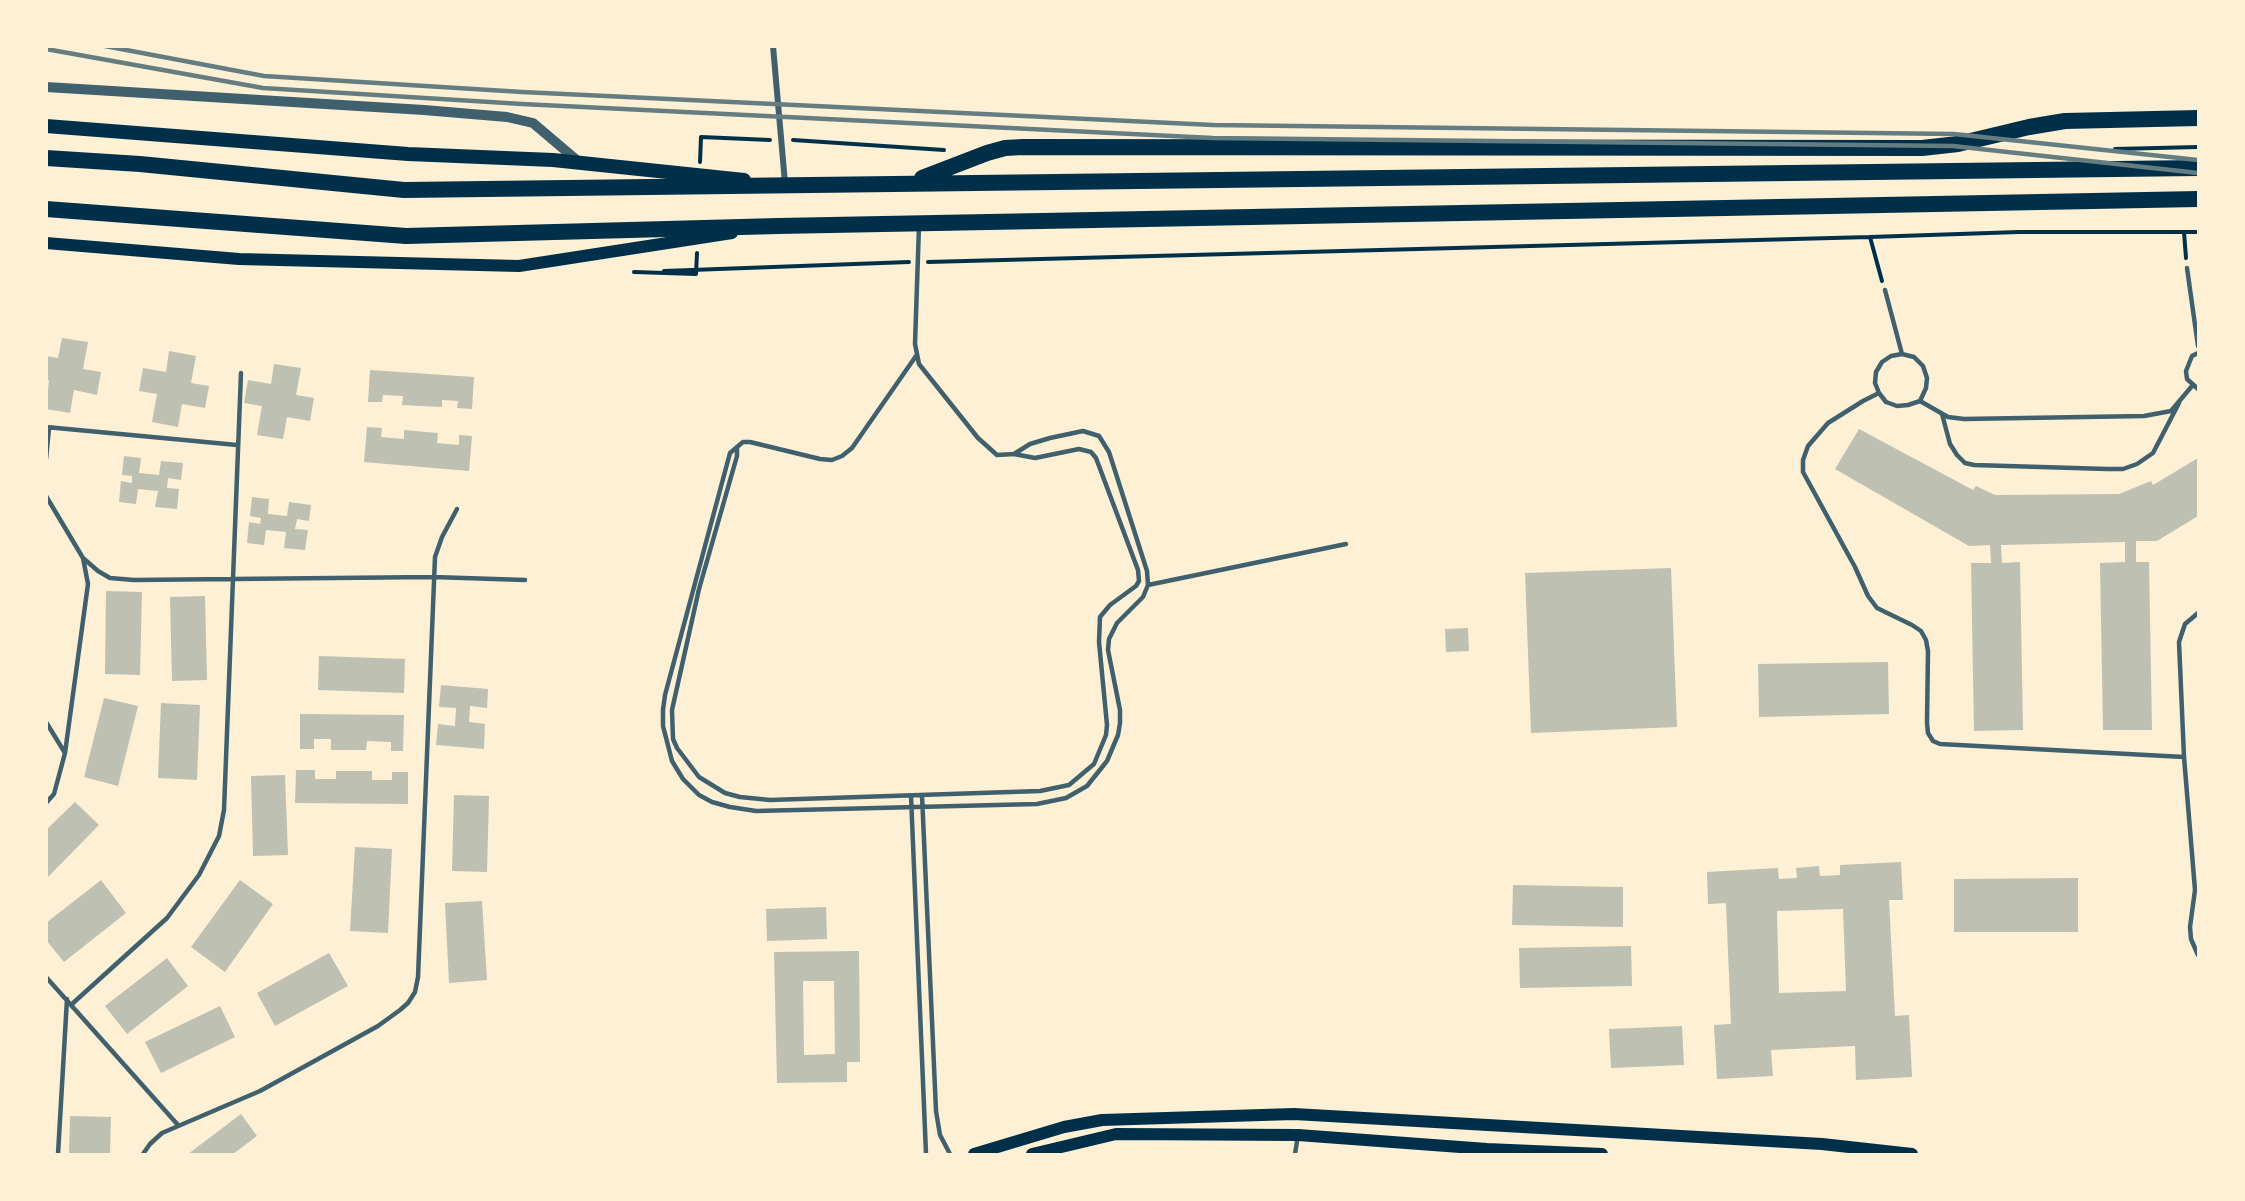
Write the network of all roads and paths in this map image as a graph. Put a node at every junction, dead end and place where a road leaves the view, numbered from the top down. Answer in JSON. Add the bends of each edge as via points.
{"nodes":[{"id":1,"x":773,"y":46,"type":"edge"},
{"id":2,"x":46,"y":87,"type":"edge"},
{"id":3,"x":2199,"y":118,"type":"edge"},
{"id":4,"x":46,"y":126,"type":"edge"},
{"id":5,"x":701,"y":137,"type":"dead end"},
{"id":6,"x":782,"y":140,"type":"junction"},
{"id":7,"x":46,"y":158,"type":"edge"},
{"id":8,"x":579,"y":162,"type":"junction"},
{"id":9,"x":2199,"y":168,"type":"edge"},
{"id":10,"x":909,"y":182,"type":"junction"},
{"id":11,"x":785,"y":184,"type":"junction"},
{"id":12,"x":2199,"y":199,"type":"edge"},
{"id":13,"x":54,"y":210,"type":"edge"},
{"id":14,"x":920,"y":224,"type":"junction"},
{"id":15,"x":778,"y":226,"type":"junction"},
{"id":16,"x":2184,"y":232,"type":"junction"},
{"id":17,"x":2199,"y":232,"type":"edge"},
{"id":18,"x":1870,"y":237,"type":"junction"},
{"id":19,"x":46,"y":243,"type":"edge"},
{"id":20,"x":918,"y":262,"type":"junction"},
{"id":21,"x":2187,"y":268,"type":"joint"},
{"id":22,"x":696,"y":274,"type":"dead end"},
{"id":23,"x":1885,"y":290,"type":"joint"},
{"id":24,"x":2199,"y":346,"type":"edge"},
{"id":25,"x":2199,"y":353,"type":"edge"},
{"id":26,"x":1902,"y":354,"type":"junction"},
{"id":27,"x":916,"y":356,"type":"junction"},
{"id":28,"x":241,"y":373,"type":"dead end"},
{"id":29,"x":2192,"y":386,"type":"junction"},
{"id":30,"x":2199,"y":389,"type":"edge"},
{"id":31,"x":1879,"y":393,"type":"junction"},
{"id":32,"x":1920,"y":401,"type":"junction"},
{"id":33,"x":2179,"y":403,"type":"junction"},
{"id":34,"x":1942,"y":414,"type":"junction"},
{"id":35,"x":48,"y":427,"type":"edge"},
{"id":36,"x":237,"y":445,"type":"junction"},
{"id":37,"x":737,"y":447,"type":"junction"},
{"id":38,"x":1014,"y":454,"type":"junction"},
{"id":39,"x":46,"y":459,"type":"edge"},
{"id":40,"x":46,"y":496,"type":"edge"},
{"id":41,"x":457,"y":509,"type":"dead end"},
{"id":42,"x":1346,"y":544,"type":"dead end"},
{"id":43,"x":83,"y":558,"type":"junction"},
{"id":44,"x":433,"y":577,"type":"junction"},
{"id":45,"x":232,"y":579,"type":"junction"},
{"id":46,"x":525,"y":580,"type":"dead end"},
{"id":47,"x":1148,"y":585,"type":"junction"},
{"id":48,"x":2199,"y":613,"type":"edge"},
{"id":49,"x":46,"y":722,"type":"edge"},
{"id":50,"x":65,"y":753,"type":"junction"},
{"id":51,"x":2184,"y":757,"type":"junction"},
{"id":52,"x":922,"y":795,"type":"junction"},
{"id":53,"x":910,"y":796,"type":"junction"},
{"id":54,"x":46,"y":803,"type":"edge"},
{"id":55,"x":910,"y":806,"type":"junction"},
{"id":56,"x":922,"y":806,"type":"junction"},
{"id":57,"x":2197,"y":892,"type":"edge"},
{"id":58,"x":2199,"y":955,"type":"edge"},
{"id":59,"x":46,"y":976,"type":"edge"},
{"id":60,"x":66,"y":999,"type":"junction"},
{"id":61,"x":72,"y":1004,"type":"junction"},
{"id":62,"x":178,"y":1125,"type":"junction"},
{"id":63,"x":1298,"y":1136,"type":"junction"},
{"id":64,"x":58,"y":1155,"type":"edge"},
{"id":65,"x":143,"y":1155,"type":"edge"},
{"id":66,"x":926,"y":1155,"type":"edge"},
{"id":67,"x":950,"y":1155,"type":"edge"},
{"id":68,"x":974,"y":1155,"type":"edge"},
{"id":69,"x":1032,"y":1155,"type":"edge"},
{"id":70,"x":1295,"y":1155,"type":"edge"},
{"id":71,"x":1602,"y":1155,"type":"edge"},
{"id":72,"x":1912,"y":1155,"type":"edge"}],
"edges":[{"from":1,"to":6,"type":"street"},
{"from":2,"to":8,"type":"street","via":[[507,117],[533,123]]},
{"from":3,"to":10,"type":"highway","via":[[2065,121],[1922,148],[1023,147],[987,153]]},
{"from":4,"to":8,"type":"main road","via":[[408,154]]},
{"from":5,"to":6,"type":"path"},
{"from":6,"to":11,"type":"street"},
{"from":7,"to":11,"type":"highway","via":[[404,190]]},
{"from":8,"to":11,"type":"main road"},
{"from":9,"to":10,"type":"highway"},
{"from":10,"to":11,"type":"highway"},
{"from":12,"to":14,"type":"highway"},
{"from":13,"to":15,"type":"highway","via":[[406,236]]},
{"from":14,"to":15,"type":"highway"},
{"from":14,"to":20,"type":"lane"},
{"from":15,"to":19,"type":"main road","via":[[519,266],[239,259]]},
{"from":16,"to":17,"type":"path"},
{"from":16,"to":18,"type":"path"},
{"from":16,"to":21,"type":"path"},
{"from":18,"to":20,"type":"path"},
{"from":18,"to":23,"type":"path"},
{"from":20,"to":22,"type":"path","via":[[634,272]]},
{"from":20,"to":27,"type":"lane"},
{"from":21,"to":24,"type":"lane"},
{"from":23,"to":26,"type":"lane"},
{"from":25,"to":29,"type":"lane","via":[[2192,356],[2186,371]]},
{"from":26,"to":31,"type":"lane","via":[[1882,362],[1876,372]]},
{"from":26,"to":32,"type":"lane","via":[[1914,357],[1923,366],[1927,378]]},
{"from":27,"to":37,"type":"lane","via":[[852,448],[842,456],[820,459],[750,442]]},
{"from":27,"to":38,"type":"lane","via":[[924,372],[992,452]]},
{"from":28,"to":36,"type":"lane"},
{"from":29,"to":30,"type":"lane"},
{"from":29,"to":33,"type":"lane"},
{"from":31,"to":32,"type":"lane","via":[[1886,402],[1897,406]]},
{"from":31,"to":51,"type":"lane","via":[[1828,423],[1809,446],[1803,472],[1868,596],[1877,608],[1921,631],[1926,640],[1927,723],[1933,741]]},
{"from":32,"to":34,"type":"lane"},
{"from":33,"to":34,"type":"lane","via":[[2170,411],[2144,416],[1964,419]]},
{"from":33,"to":34,"type":"lane","via":[[2153,453],[2138,464],[2107,470],[1965,462],[1950,444]]},
{"from":35,"to":36,"type":"lane"},
{"from":35,"to":39,"type":"lane"},
{"from":36,"to":45,"type":"lane"},
{"from":37,"to":53,"type":"lane","via":[[680,667],[672,720],[677,748],[699,777],[740,797],[770,800]]},
{"from":37,"to":55,"type":"lane","via":[[729,457],[665,695],[663,726],[672,761],[699,795],[730,807],[756,811]]},
{"from":38,"to":47,"type":"lane","via":[[1029,444],[1083,431],[1099,436],[1109,452]]},
{"from":38,"to":52,"type":"lane","via":[[1035,458],[1079,449],[1091,452],[1138,570],[1136,586],[1103,612],[1099,624],[1106,735],[1094,764],[1069,785],[1040,791]]},
{"from":40,"to":43,"type":"lane"},
{"from":41,"to":44,"type":"lane","via":[[438,546]]},
{"from":42,"to":47,"type":"lane"},
{"from":43,"to":45,"type":"lane","via":[[110,578]]},
{"from":43,"to":50,"type":"lane","via":[[87,596]]},
{"from":44,"to":45,"type":"lane"},
{"from":44,"to":46,"type":"lane"},
{"from":44,"to":62,"type":"lane","via":[[415,992],[400,1010],[378,1026],[285,1078]]},
{"from":45,"to":61,"type":"lane","via":[[224,810],[219,836],[200,875],[167,918]]},
{"from":47,"to":56,"type":"lane","via":[[1109,639],[1120,723],[1107,761],[1087,786],[1066,798],[1037,804]]},
{"from":48,"to":51,"type":"lane","via":[[2185,624],[2179,642]]},
{"from":49,"to":50,"type":"lane"},
{"from":50,"to":54,"type":"lane","via":[[54,794]]},
{"from":51,"to":57,"type":"lane"},
{"from":52,"to":53,"type":"lane"},
{"from":52,"to":56,"type":"lane"},
{"from":53,"to":55,"type":"lane"},
{"from":55,"to":56,"type":"lane"},
{"from":55,"to":66,"type":"lane"},
{"from":56,"to":67,"type":"lane","via":[[936,1111],[940,1135]]},
{"from":57,"to":58,"type":"lane","via":[[2190,927]]},
{"from":59,"to":60,"type":"lane"},
{"from":60,"to":61,"type":"lane"},
{"from":60,"to":64,"type":"lane"},
{"from":61,"to":62,"type":"lane"},
{"from":62,"to":65,"type":"lane","via":[[162,1133]]},
{"from":63,"to":69,"type":"main road","via":[[1116,1134]]},
{"from":63,"to":70,"type":"lane"},
{"from":63,"to":71,"type":"main road"},
{"from":68,"to":72,"type":"main road","via":[[1064,1127],[1102,1120],[1294,1114],[1822,1144]]}]}
